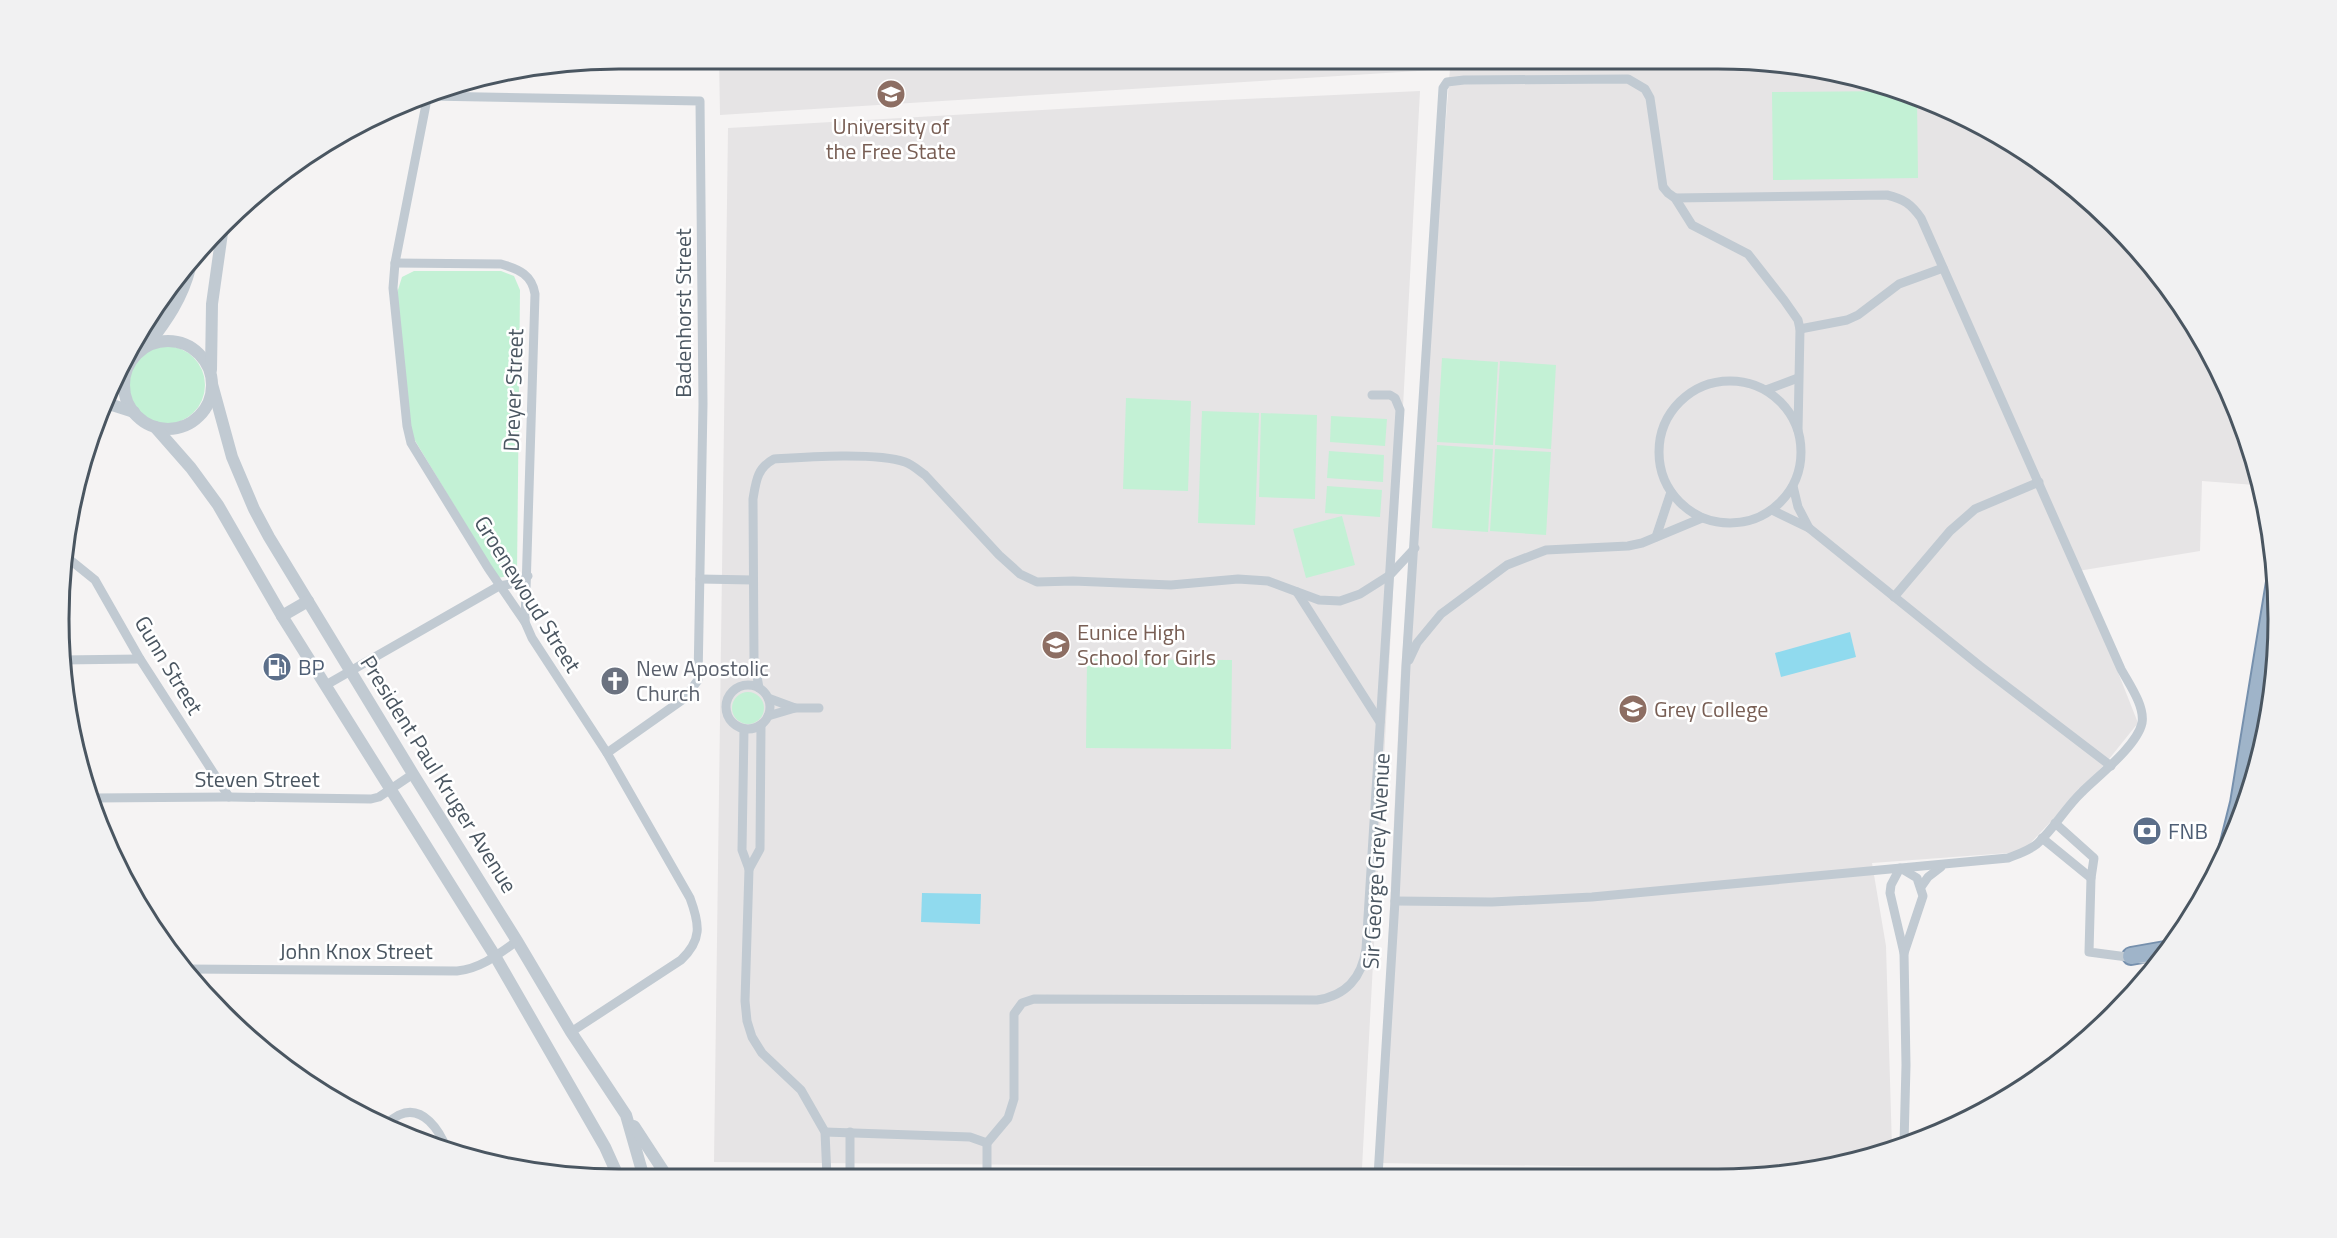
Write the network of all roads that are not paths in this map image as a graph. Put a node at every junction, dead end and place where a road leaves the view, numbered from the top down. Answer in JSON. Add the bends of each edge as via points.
{"nodes":[{"id":1,"x":451,"y":96,"type":"edge"},
{"id":2,"x":426,"y":104,"type":"edge"},
{"id":3,"x":1675,"y":198,"type":"junction"},
{"id":4,"x":221,"y":239,"type":"edge"},
{"id":5,"x":395,"y":263,"type":"junction"},
{"id":6,"x":416,"y":264,"type":"junction"},
{"id":7,"x":1943,"y":268,"type":"junction"},
{"id":8,"x":394,"y":276,"type":"junction"},
{"id":9,"x":186,"y":281,"type":"edge"},
{"id":10,"x":1800,"y":329,"type":"junction"},
{"id":11,"x":139,"y":351,"type":"edge"},
{"id":12,"x":126,"y":377,"type":"edge"},
{"id":13,"x":1798,"y":378,"type":"junction"},
{"id":14,"x":212,"y":379,"type":"junction"},
{"id":15,"x":1766,"y":390,"type":"junction"},
{"id":16,"x":1372,"y":395,"type":"dead end"},
{"id":17,"x":113,"y":405,"type":"edge"},
{"id":18,"x":134,"y":412,"type":"junction"},
{"id":19,"x":155,"y":427,"type":"junction"},
{"id":20,"x":1798,"y":430,"type":"junction"},
{"id":21,"x":2039,"y":482,"type":"junction"},
{"id":22,"x":1793,"y":486,"type":"junction"},
{"id":23,"x":1671,"y":492,"type":"junction"},
{"id":24,"x":1772,"y":510,"type":"junction"},
{"id":25,"x":1702,"y":518,"type":"junction"},
{"id":26,"x":1809,"y":528,"type":"junction"},
{"id":27,"x":1656,"y":537,"type":"junction"},
{"id":28,"x":1414,"y":548,"type":"junction"},
{"id":29,"x":72,"y":562,"type":"edge"},
{"id":30,"x":1390,"y":575,"type":"junction"},
{"id":31,"x":528,"y":576,"type":"junction"},
{"id":32,"x":700,"y":579,"type":"junction"},
{"id":33,"x":753,"y":580,"type":"junction"},
{"id":34,"x":500,"y":586,"type":"junction"},
{"id":35,"x":1298,"y":592,"type":"junction"},
{"id":36,"x":1894,"y":597,"type":"junction"},
{"id":37,"x":308,"y":602,"type":"junction"},
{"id":38,"x":282,"y":616,"type":"junction"},
{"id":39,"x":525,"y":622,"type":"junction"},
{"id":40,"x":2268,"y":626,"type":"edge"},
{"id":41,"x":140,"y":659,"type":"junction"},
{"id":42,"x":753,"y":659,"type":"junction"},
{"id":43,"x":71,"y":660,"type":"edge"},
{"id":44,"x":1406,"y":666,"type":"junction"},
{"id":45,"x":350,"y":671,"type":"junction"},
{"id":46,"x":326,"y":685,"type":"junction"},
{"id":47,"x":745,"y":686,"type":"junction"},
{"id":48,"x":759,"y":688,"type":"junction"},
{"id":49,"x":768,"y":698,"type":"junction"},
{"id":50,"x":795,"y":708,"type":"junction"},
{"id":51,"x":819,"y":708,"type":"dead end"},
{"id":52,"x":768,"y":716,"type":"junction"},
{"id":53,"x":1380,"y":722,"type":"junction"},
{"id":54,"x":761,"y":725,"type":"junction"},
{"id":55,"x":744,"y":729,"type":"junction"},
{"id":56,"x":607,"y":753,"type":"junction"},
{"id":57,"x":2111,"y":766,"type":"junction"},
{"id":58,"x":412,"y":774,"type":"junction"},
{"id":59,"x":2242,"y":787,"type":"edge"},
{"id":60,"x":390,"y":790,"type":"junction"},
{"id":61,"x":229,"y":797,"type":"junction"},
{"id":62,"x":99,"y":798,"type":"edge"},
{"id":63,"x":2055,"y":823,"type":"junction"},
{"id":64,"x":2042,"y":838,"type":"junction"},
{"id":65,"x":1946,"y":865,"type":"junction"},
{"id":66,"x":1900,"y":868,"type":"junction"},
{"id":67,"x":749,"y":869,"type":"junction"},
{"id":68,"x":2091,"y":878,"type":"junction"},
{"id":69,"x":1921,"y":887,"type":"junction"},
{"id":70,"x":1395,"y":901,"type":"junction"},
{"id":71,"x":518,"y":941,"type":"junction"},
{"id":72,"x":2156,"y":952,"type":"edge"},
{"id":73,"x":1904,"y":953,"type":"junction"},
{"id":74,"x":495,"y":956,"type":"junction"},
{"id":75,"x":2131,"y":956,"type":"junction"},
{"id":76,"x":2149,"y":961,"type":"edge"},
{"id":77,"x":195,"y":969,"type":"edge"},
{"id":78,"x":571,"y":1032,"type":"junction"},
{"id":79,"x":626,"y":1114,"type":"junction"},
{"id":80,"x":392,"y":1119,"type":"edge"},
{"id":81,"x":825,"y":1132,"type":"junction"},
{"id":82,"x":850,"y":1132,"type":"junction"},
{"id":83,"x":1904,"y":1136,"type":"edge"},
{"id":84,"x":442,"y":1140,"type":"edge"},
{"id":85,"x":987,"y":1143,"type":"junction"},
{"id":86,"x":615,"y":1169,"type":"edge"},
{"id":87,"x":641,"y":1169,"type":"edge"},
{"id":88,"x":662,"y":1169,"type":"edge"},
{"id":89,"x":827,"y":1169,"type":"edge"},
{"id":90,"x":850,"y":1169,"type":"edge"},
{"id":91,"x":987,"y":1169,"type":"edge"},
{"id":92,"x":1378,"y":1169,"type":"edge"}],
"edges":[{"from":1,"to":32,"type":"street","name":"Badenhorst Street","via":[[700,101]]},
{"from":2,"to":5,"type":"street","name":"Groenewoud Street"},
{"from":3,"to":7,"type":"street","via":[[1901,198],[1921,218]]},
{"from":3,"to":10,"type":"street","via":[[1692,225],[1748,254],[1798,320]]},
{"from":3,"to":28,"type":"street","name":"Sir George Grey Avenue","via":[[1664,187],[1650,98],[1628,79],[1464,80],[1448,82],[1443,88]]},
{"from":4,"to":14,"type":"street","name":"President Paul Kruger Avenue","via":[[212,304]]},
{"from":5,"to":6,"type":"street","name":"Dreyer Street"},
{"from":5,"to":8,"type":"street","name":"Groenewoud Street"},
{"from":6,"to":8,"type":"street","name":"Dreyer Street"},
{"from":6,"to":31,"type":"street","name":"Dreyer Street","via":[[501,264],[527,275],[534,284]]},
{"from":7,"to":10,"type":"street","via":[[1899,284],[1847,320]]},
{"from":7,"to":21,"type":"street"},
{"from":8,"to":34,"type":"street","name":"Groenewoud Street","via":[[409,437]]},
{"from":9,"to":11,"type":"street","via":[[167,321]]},
{"from":10,"to":13,"type":"street"},
{"from":11,"to":14,"type":"street","via":[[163,341],[179,342],[194,348],[205,360]]},
{"from":12,"to":18,"type":"street","via":[[125,393]]},
{"from":13,"to":15,"type":"street"},
{"from":13,"to":20,"type":"street"},
{"from":14,"to":19,"type":"street","via":[[210,398],[194,420],[182,427]]},
{"from":14,"to":37,"type":"street","name":"President Paul Kruger Avenue","via":[[232,457],[254,509]]},
{"from":15,"to":20,"type":"street","via":[[1785,407]]},
{"from":15,"to":23,"type":"street","via":[[1752,384],[1723,381],[1695,390],[1678,404],[1665,422],[1659,450],[1660,465]]},
{"from":16,"to":30,"type":"street","via":[[1390,395],[1400,410]]},
{"from":17,"to":18,"type":"street"},
{"from":18,"to":19,"type":"street"},
{"from":19,"to":38,"type":"street","via":[[218,506]]},
{"from":20,"to":22,"type":"street","via":[[1801,458]]},
{"from":21,"to":36,"type":"street","via":[[1975,510],[1950,531]]},
{"from":21,"to":57,"type":"street","via":[[2141,708],[2139,731]]},
{"from":22,"to":24,"type":"street"},
{"from":22,"to":26,"type":"street"},
{"from":23,"to":25,"type":"street","via":[[1690,512]]},
{"from":23,"to":27,"type":"street"},
{"from":24,"to":25,"type":"street","via":[[1738,524]]},
{"from":24,"to":26,"type":"street"},
{"from":25,"to":27,"type":"street"},
{"from":26,"to":36,"type":"street"},
{"from":27,"to":44,"type":"street","via":[[1628,546],[1546,550],[1506,565],[1434,620]]},
{"from":28,"to":30,"type":"street"},
{"from":28,"to":44,"type":"street","name":"Sir George Grey Avenue"},
{"from":29,"to":41,"type":"street","name":"Gunn Street","via":[[95,580]]},
{"from":30,"to":35,"type":"street","via":[[1360,594],[1340,601],[1319,600]]},
{"from":30,"to":53,"type":"street"},
{"from":31,"to":34,"type":"street"},
{"from":31,"to":39,"type":"street","name":"Dreyer Street"},
{"from":32,"to":33,"type":"street"},
{"from":32,"to":56,"type":"street","name":"Badenhorst Street","via":[[698,680],[685,698]]},
{"from":33,"to":35,"type":"street","via":[[753,499],[762,467],[774,459],[872,458],[893,459],[925,475],[999,555],[1020,574],[1037,582],[1171,585],[1238,579],[1268,581]]},
{"from":33,"to":42,"type":"street"},
{"from":34,"to":39,"type":"street","name":"Groenewoud Street"},
{"from":34,"to":45,"type":"street"},
{"from":35,"to":53,"type":"street"},
{"from":36,"to":57,"type":"street"},
{"from":37,"to":38,"type":"street"},
{"from":37,"to":45,"type":"street","name":"President Paul Kruger Avenue"},
{"from":38,"to":46,"type":"street"},
{"from":39,"to":56,"type":"street","name":"Groenewoud Street"},
{"from":40,"to":59,"type":"highway"},
{"from":41,"to":43,"type":"street"},
{"from":41,"to":61,"type":"street","name":"Gunn Street"},
{"from":42,"to":47,"type":"street"},
{"from":42,"to":48,"type":"street"},
{"from":44,"to":70,"type":"street","name":"Sir George Grey Avenue"},
{"from":45,"to":46,"type":"street"},
{"from":45,"to":58,"type":"street","name":"President Paul Kruger Avenue"},
{"from":46,"to":60,"type":"street"},
{"from":47,"to":48,"type":"street"},
{"from":47,"to":55,"type":"street","via":[[730,695],[726,710],[729,719]]},
{"from":48,"to":49,"type":"street"},
{"from":49,"to":50,"type":"street"},
{"from":49,"to":52,"type":"street"},
{"from":50,"to":51,"type":"street"},
{"from":50,"to":52,"type":"street"},
{"from":52,"to":54,"type":"street"},
{"from":53,"to":85,"type":"street","via":[[1366,949],[1364,963],[1353,983],[1340,994],[1317,1000],[1034,999],[1022,1003],[1014,1014],[1014,1100],[1008,1118]]},
{"from":54,"to":55,"type":"street"},
{"from":54,"to":67,"type":"street","via":[[760,849]]},
{"from":55,"to":67,"type":"street","via":[[742,850]]},
{"from":56,"to":78,"type":"street","name":"Groenewoud Street","via":[[690,898],[696,912],[697,940],[681,960]]},
{"from":57,"to":63,"type":"street","via":[[2081,792]]},
{"from":58,"to":60,"type":"street","name":"Steven Street"},
{"from":58,"to":71,"type":"street","name":"President Paul Kruger Avenue"},
{"from":60,"to":61,"type":"street","name":"Steven Street","via":[[371,799]]},
{"from":60,"to":74,"type":"street"},
{"from":61,"to":62,"type":"street","name":"Steven Street"},
{"from":63,"to":64,"type":"street"},
{"from":63,"to":68,"type":"street","via":[[2094,858]]},
{"from":64,"to":65,"type":"street","via":[[2008,858]]},
{"from":64,"to":68,"type":"street"},
{"from":65,"to":66,"type":"street"},
{"from":65,"to":69,"type":"street","via":[[1934,871]]},
{"from":66,"to":69,"type":"street","via":[[1917,878]]},
{"from":66,"to":70,"type":"street","via":[[1554,899]]},
{"from":66,"to":73,"type":"street","via":[[1890,892]]},
{"from":67,"to":81,"type":"street","via":[[747,1021],[762,1053],[801,1090]]},
{"from":68,"to":75,"type":"street","via":[[2089,952]]},
{"from":69,"to":73,"type":"street","via":[[1922,902]]},
{"from":70,"to":92,"type":"street","name":"Sir George Grey Avenue"},
{"from":71,"to":74,"type":"street","name":"John Knox Street"},
{"from":71,"to":78,"type":"street","name":"President Paul Kruger Avenue"},
{"from":72,"to":75,"type":"highway"},
{"from":73,"to":83,"type":"street"},
{"from":74,"to":77,"type":"street","name":"John Knox Street","via":[[471,969],[458,971]]},
{"from":74,"to":86,"type":"street"},
{"from":75,"to":76,"type":"street"},
{"from":78,"to":79,"type":"street","name":"President Paul Kruger Avenue"},
{"from":79,"to":87,"type":"street","name":"President Paul Kruger Avenue"},
{"from":79,"to":88,"type":"street"},
{"from":80,"to":84,"type":"street","via":[[400,1114],[422,1116],[434,1125]]},
{"from":81,"to":82,"type":"street"},
{"from":81,"to":89,"type":"street"},
{"from":82,"to":85,"type":"street","via":[[970,1137]]},
{"from":82,"to":90,"type":"street"},
{"from":85,"to":91,"type":"street"}]}
